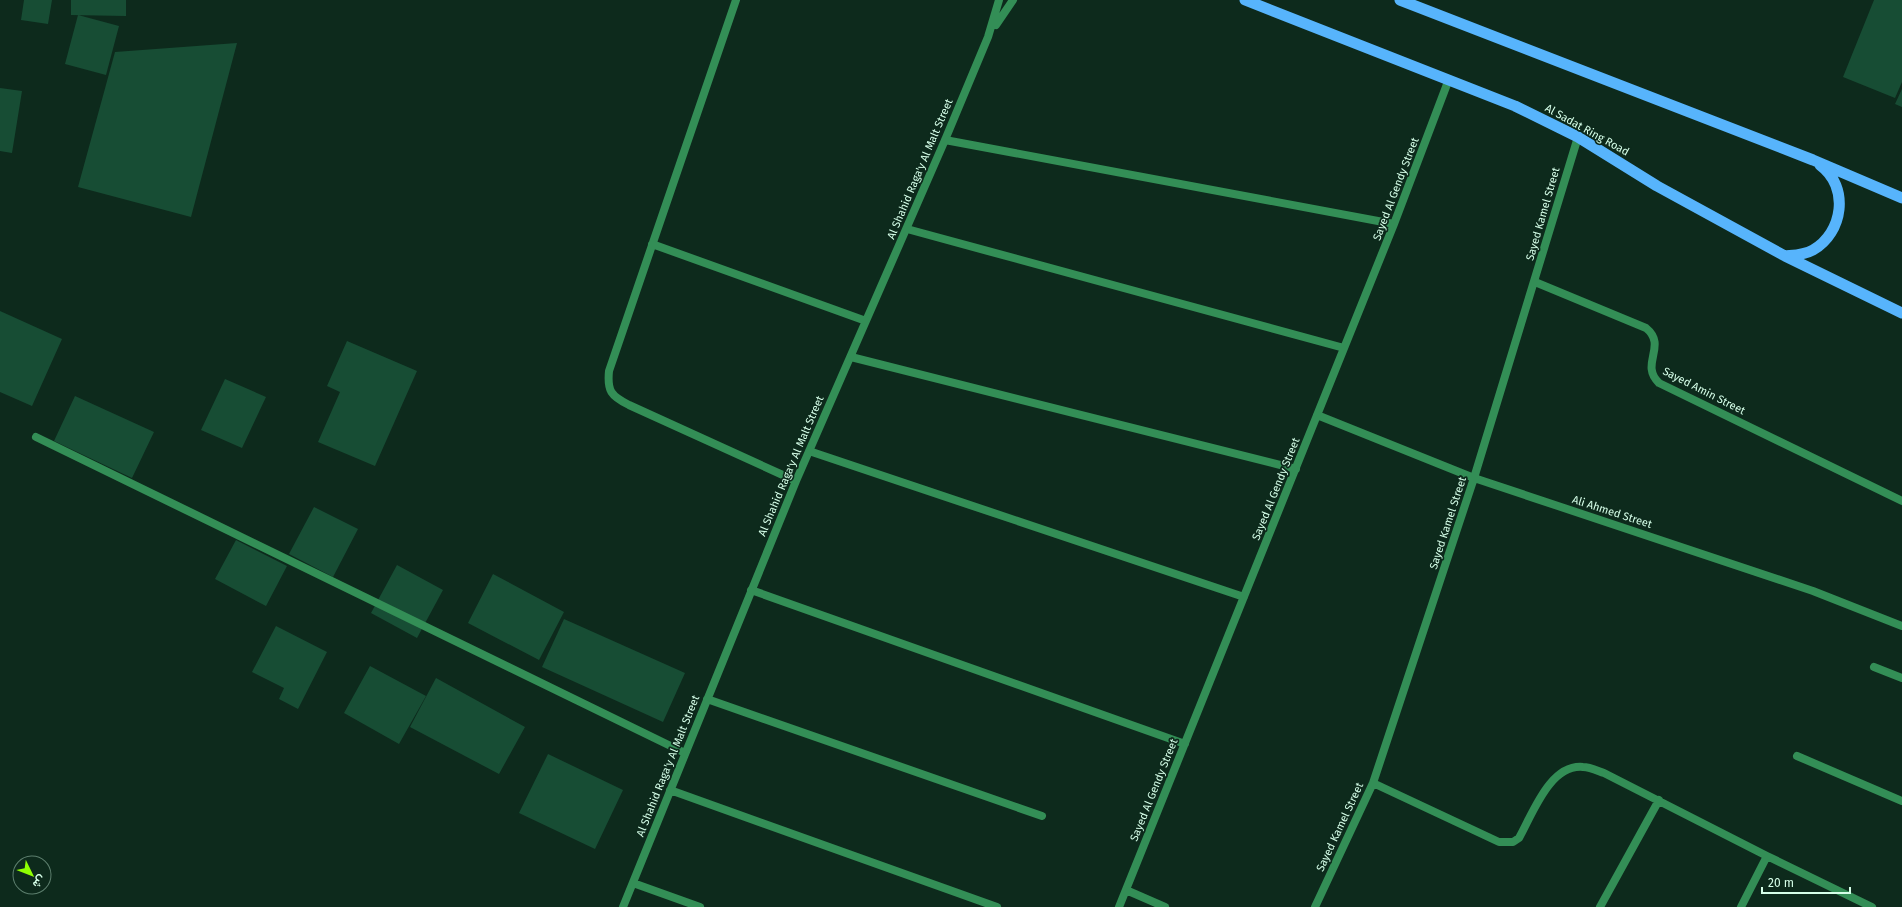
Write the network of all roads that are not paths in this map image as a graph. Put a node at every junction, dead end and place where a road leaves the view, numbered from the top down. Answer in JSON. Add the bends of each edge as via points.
{"nodes":[{"id":1,"x":736,"y":0,"type":"edge"},
{"id":2,"x":999,"y":0,"type":"edge"},
{"id":3,"x":1014,"y":0,"type":"edge"},
{"id":4,"x":1245,"y":0,"type":"edge"},
{"id":5,"x":1400,"y":0,"type":"edge"},
{"id":6,"x":988,"y":37,"type":"junction"},
{"id":7,"x":1449,"y":79,"type":"junction"},
{"id":8,"x":1578,"y":137,"type":"junction"},
{"id":9,"x":945,"y":140,"type":"junction"},
{"id":10,"x":1813,"y":160,"type":"junction"},
{"id":11,"x":1902,"y":198,"type":"edge"},
{"id":12,"x":1394,"y":224,"type":"junction"},
{"id":13,"x":906,"y":229,"type":"junction"},
{"id":14,"x":652,"y":244,"type":"junction"},
{"id":15,"x":1785,"y":256,"type":"junction"},
{"id":16,"x":1535,"y":282,"type":"junction"},
{"id":17,"x":1902,"y":313,"type":"edge"},
{"id":18,"x":866,"y":321,"type":"junction"},
{"id":19,"x":1344,"y":348,"type":"junction"},
{"id":20,"x":851,"y":357,"type":"junction"},
{"id":21,"x":1317,"y":416,"type":"junction"},
{"id":22,"x":36,"y":437,"type":"dead end"},
{"id":23,"x":809,"y":451,"type":"junction"},
{"id":24,"x":1296,"y":468,"type":"junction"},
{"id":25,"x":1474,"y":478,"type":"junction"},
{"id":26,"x":796,"y":481,"type":"junction"},
{"id":27,"x":1902,"y":501,"type":"edge"},
{"id":28,"x":751,"y":590,"type":"junction"},
{"id":29,"x":1244,"y":597,"type":"junction"},
{"id":30,"x":1902,"y":626,"type":"edge"},
{"id":31,"x":1874,"y":667,"type":"dead end"},
{"id":32,"x":1902,"y":678,"type":"edge"},
{"id":33,"x":707,"y":699,"type":"junction"},
{"id":34,"x":1185,"y":744,"type":"junction"},
{"id":35,"x":686,"y":753,"type":"junction"},
{"id":36,"x":1798,"y":756,"type":"dead end"},
{"id":37,"x":1373,"y":783,"type":"junction"},
{"id":38,"x":670,"y":790,"type":"junction"},
{"id":39,"x":1659,"y":800,"type":"junction"},
{"id":40,"x":1902,"y":801,"type":"edge"},
{"id":41,"x":1042,"y":816,"type":"dead end"},
{"id":42,"x":1766,"y":856,"type":"junction"},
{"id":43,"x":633,"y":882,"type":"junction"},
{"id":44,"x":1126,"y":890,"type":"junction"},
{"id":45,"x":623,"y":907,"type":"edge"},
{"id":46,"x":700,"y":907,"type":"edge"},
{"id":47,"x":998,"y":907,"type":"edge"},
{"id":48,"x":1119,"y":907,"type":"edge"},
{"id":49,"x":1165,"y":907,"type":"edge"},
{"id":50,"x":1315,"y":907,"type":"edge"},
{"id":51,"x":1600,"y":907,"type":"edge"},
{"id":52,"x":1741,"y":907,"type":"edge"},
{"id":53,"x":1872,"y":907,"type":"edge"}],
"edges":[{"from":1,"to":14,"type":"street"},
{"from":2,"to":6,"type":"street","name":"Al Shahid Raga'y Al Malt Street"},
{"from":3,"to":6,"type":"street","name":"Al Shahid Raga'y Al Malt Street"},
{"from":4,"to":7,"type":"highway","name":"Al Sadat Ring Road"},
{"from":5,"to":10,"type":"highway"},
{"from":6,"to":9,"type":"street","name":"Al Shahid Raga'y Al Malt Street"},
{"from":7,"to":8,"type":"highway","name":"Al Sadat Ring Road","via":[[1516,106]]},
{"from":7,"to":12,"type":"street","name":"Sayed Al Gendy Street"},
{"from":8,"to":15,"type":"highway","name":"Al Sadat Ring Road","via":[[1657,186]]},
{"from":8,"to":16,"type":"street","name":"Sayed Kamel Street"},
{"from":9,"to":12,"type":"street"},
{"from":9,"to":13,"type":"street","name":"Al Shahid Raga'y Al Malt Street"},
{"from":10,"to":11,"type":"highway"},
{"from":10,"to":15,"type":"highway","via":[[1824,168],[1838,192],[1838,219],[1832,232],[1817,247],[1799,255]]},
{"from":12,"to":19,"type":"street","name":"Sayed Al Gendy Street"},
{"from":13,"to":18,"type":"street","name":"Al Shahid Raga'y Al Malt Street"},
{"from":13,"to":19,"type":"street"},
{"from":14,"to":18,"type":"street"},
{"from":14,"to":26,"type":"street","via":[[609,371],[608,385],[614,397]]},
{"from":15,"to":17,"type":"highway","name":"Al Sadat Ring Road"},
{"from":16,"to":25,"type":"street","name":"Sayed Kamel Street"},
{"from":16,"to":27,"type":"street","name":"Sayed Amin Street","via":[[1646,328],[1654,336],[1656,343],[1650,367],[1659,383]]},
{"from":18,"to":20,"type":"street","name":"Al Shahid Raga'y Al Malt Street"},
{"from":19,"to":21,"type":"street","name":"Sayed Al Gendy Street"},
{"from":20,"to":23,"type":"street","name":"Al Shahid Raga'y Al Malt Street"},
{"from":20,"to":24,"type":"street"},
{"from":21,"to":24,"type":"street","name":"Sayed Al Gendy Street"},
{"from":21,"to":25,"type":"street","name":"Ali Ahmed Street"},
{"from":22,"to":35,"type":"street"},
{"from":23,"to":26,"type":"street","name":"Al Shahid Raga'y Al Malt Street"},
{"from":23,"to":29,"type":"street"},
{"from":24,"to":29,"type":"street","name":"Sayed Al Gendy Street"},
{"from":25,"to":30,"type":"street","name":"Ali Ahmed Street","via":[[1813,591]]},
{"from":25,"to":37,"type":"street","name":"Sayed Kamel Street"},
{"from":26,"to":28,"type":"street","name":"Al Shahid Raga'y Al Malt Street"},
{"from":28,"to":33,"type":"street","name":"Al Shahid Raga'y Al Malt Street"},
{"from":28,"to":34,"type":"street"},
{"from":29,"to":34,"type":"street","name":"Sayed Al Gendy Street"},
{"from":31,"to":32,"type":"street"},
{"from":33,"to":35,"type":"street","name":"Al Shahid Raga'y Al Malt Street"},
{"from":33,"to":41,"type":"street"},
{"from":34,"to":44,"type":"street","name":"Sayed Al Gendy Street"},
{"from":35,"to":38,"type":"street","name":"Al Shahid Raga'y Al Malt Street"},
{"from":36,"to":40,"type":"street"},
{"from":37,"to":39,"type":"street","via":[[1499,842],[1513,842],[1519,838],[1551,781],[1563,771],[1572,768],[1584,767],[1604,773]]},
{"from":37,"to":50,"type":"street","name":"Sayed Kamel Street"},
{"from":38,"to":43,"type":"street","name":"Al Shahid Raga'y Al Malt Street"},
{"from":38,"to":47,"type":"street"},
{"from":39,"to":42,"type":"street"},
{"from":39,"to":51,"type":"street"},
{"from":42,"to":52,"type":"street"},
{"from":42,"to":53,"type":"street"},
{"from":43,"to":45,"type":"street","name":"Al Shahid Raga'y Al Malt Street"},
{"from":43,"to":46,"type":"street"},
{"from":44,"to":48,"type":"street","name":"Sayed Al Gendy Street"},
{"from":44,"to":49,"type":"street"}]}
